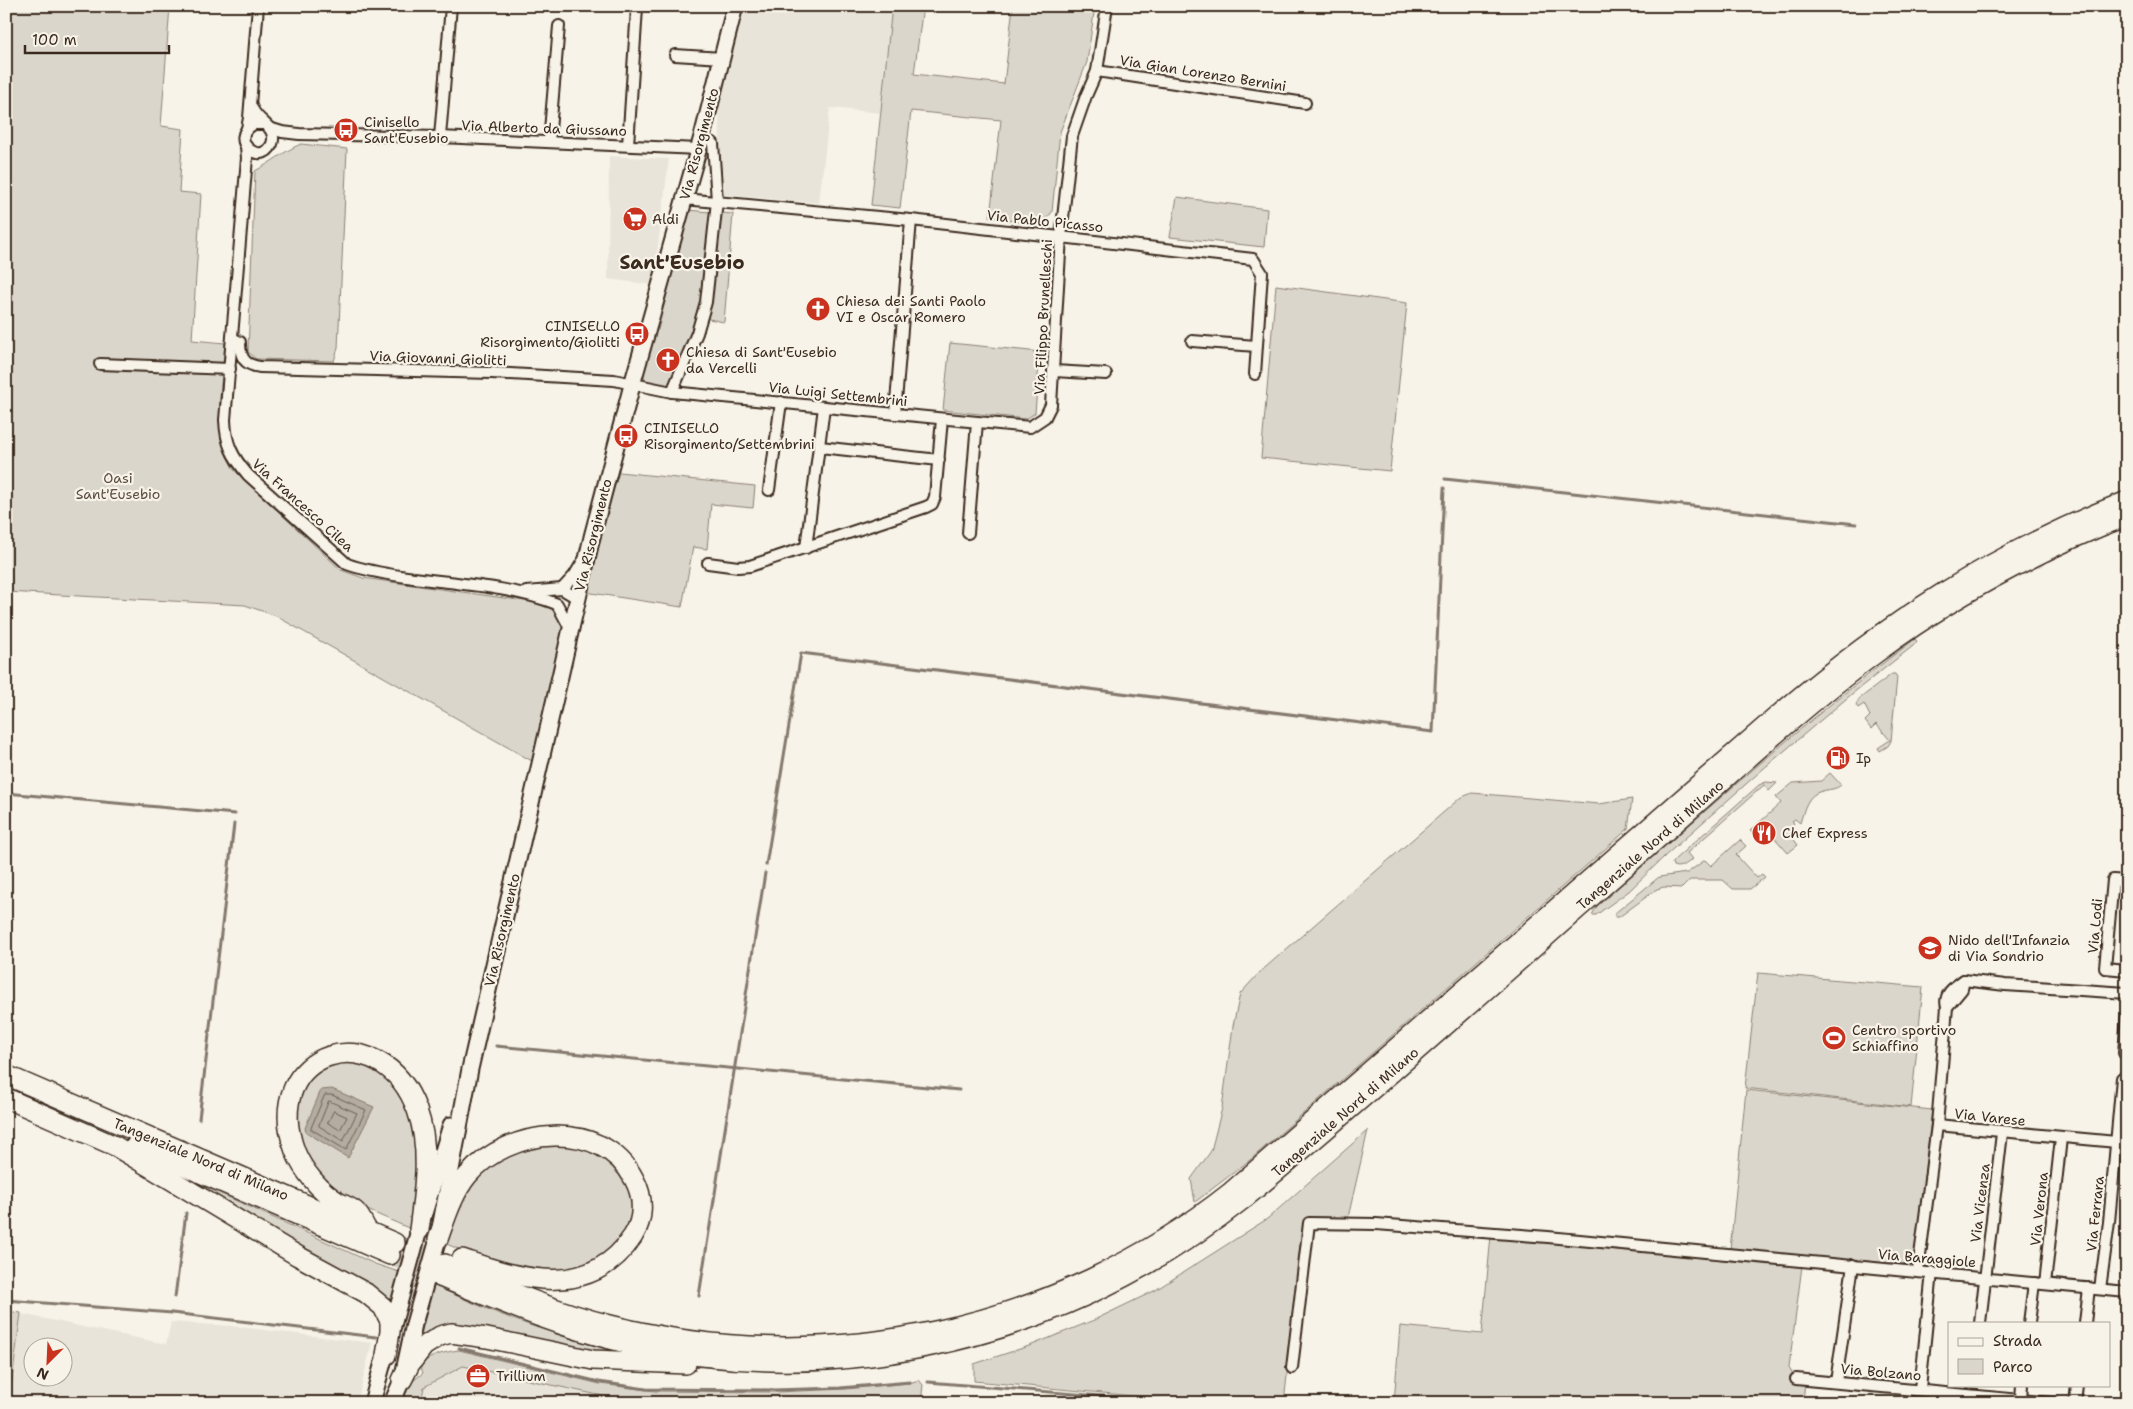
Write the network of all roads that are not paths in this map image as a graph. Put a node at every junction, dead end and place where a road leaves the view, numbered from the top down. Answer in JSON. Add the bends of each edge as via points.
{"nodes":[{"id":1,"x":258,"y":6,"type":"edge"},
{"id":2,"x":451,"y":6,"type":"edge"},
{"id":3,"x":735,"y":6,"type":"edge"},
{"id":4,"x":1107,"y":6,"type":"edge"},
{"id":5,"x":637,"y":8,"type":"dead end"},
{"id":6,"x":558,"y":26,"type":"dead end"},
{"id":7,"x":674,"y":55,"type":"dead end"},
{"id":8,"x":722,"y":58,"type":"junction"},
{"id":9,"x":1096,"y":71,"type":"junction"},
{"id":10,"x":250,"y":100,"type":"junction"},
{"id":11,"x":1305,"y":103,"type":"dead end"},
{"id":12,"x":267,"y":126,"type":"junction"},
{"id":13,"x":247,"y":129,"type":"junction"},
{"id":14,"x":299,"y":134,"type":"junction"},
{"id":15,"x":440,"y":137,"type":"junction"},
{"id":16,"x":549,"y":142,"type":"junction"},
{"id":17,"x":713,"y":143,"type":"dead end"},
{"id":18,"x":628,"y":145,"type":"junction"},
{"id":19,"x":246,"y":146,"type":"junction"},
{"id":20,"x":271,"y":146,"type":"junction"},
{"id":21,"x":698,"y":149,"type":"junction"},
{"id":22,"x":259,"y":153,"type":"junction"},
{"id":23,"x":244,"y":175,"type":"junction"},
{"id":24,"x":684,"y":198,"type":"junction"},
{"id":25,"x":718,"y":201,"type":"junction"},
{"id":26,"x":911,"y":220,"type":"junction"},
{"id":27,"x":1061,"y":236,"type":"junction"},
{"id":28,"x":232,"y":338,"type":"junction"},
{"id":29,"x":1192,"y":341,"type":"dead end"},
{"id":30,"x":1256,"y":346,"type":"junction"},
{"id":31,"x":100,"y":364,"type":"dead end"},
{"id":32,"x":230,"y":369,"type":"junction"},
{"id":33,"x":1054,"y":370,"type":"junction"},
{"id":34,"x":1106,"y":374,"type":"dead end"},
{"id":35,"x":1255,"y":374,"type":"dead end"},
{"id":36,"x":632,"y":385,"type":"junction"},
{"id":37,"x":672,"y":392,"type":"junction"},
{"id":38,"x":781,"y":402,"type":"junction"},
{"id":39,"x":824,"y":407,"type":"junction"},
{"id":40,"x":895,"y":414,"type":"junction"},
{"id":41,"x":942,"y":419,"type":"junction"},
{"id":42,"x":977,"y":422,"type":"junction"},
{"id":43,"x":1040,"y":422,"type":"joint"},
{"id":44,"x":820,"y":447,"type":"junction"},
{"id":45,"x":939,"y":460,"type":"junction"},
{"id":46,"x":769,"y":490,"type":"dead end"},
{"id":47,"x":2127,"y":501,"type":"edge"},
{"id":48,"x":2127,"y":516,"type":"edge"},
{"id":49,"x":968,"y":533,"type":"dead end"},
{"id":50,"x":806,"y":548,"type":"junction"},
{"id":51,"x":589,"y":549,"type":"junction"},
{"id":52,"x":708,"y":563,"type":"dead end"},
{"id":53,"x":562,"y":589,"type":"junction"},
{"id":54,"x":520,"y":592,"type":"junction"},
{"id":55,"x":577,"y":600,"type":"junction"},
{"id":56,"x":557,"y":604,"type":"junction"},
{"id":57,"x":570,"y":628,"type":"junction"},
{"id":58,"x":2127,"y":881,"type":"edge"},
{"id":59,"x":2127,"y":970,"type":"edge"},
{"id":60,"x":2127,"y":992,"type":"edge"},
{"id":61,"x":2127,"y":1016,"type":"edge"},
{"id":62,"x":2124,"y":1053,"type":"dead end"},
{"id":63,"x":470,"y":1069,"type":"junction"},
{"id":64,"x":6,"y":1075,"type":"edge"},
{"id":65,"x":2122,"y":1078,"type":"dead end"},
{"id":66,"x":6,"y":1089,"type":"edge"},
{"id":67,"x":6,"y":1098,"type":"edge"},
{"id":68,"x":1937,"y":1125,"type":"junction"},
{"id":69,"x":2002,"y":1132,"type":"junction"},
{"id":70,"x":2060,"y":1138,"type":"junction"},
{"id":71,"x":2122,"y":1143,"type":"edge"},
{"id":72,"x":367,"y":1230,"type":"junction"},
{"id":73,"x":419,"y":1230,"type":"junction"},
{"id":74,"x":438,"y":1239,"type":"junction"},
{"id":75,"x":445,"y":1265,"type":"junction"},
{"id":76,"x":1853,"y":1265,"type":"junction"},
{"id":77,"x":1918,"y":1271,"type":"junction"},
{"id":78,"x":1932,"y":1272,"type":"junction"},
{"id":79,"x":1985,"y":1278,"type":"junction"},
{"id":80,"x":2034,"y":1282,"type":"junction"},
{"id":81,"x":2046,"y":1284,"type":"junction"},
{"id":82,"x":2095,"y":1289,"type":"junction"},
{"id":83,"x":2127,"y":1292,"type":"edge"},
{"id":84,"x":1980,"y":1322,"type":"edge"},
{"id":85,"x":2029,"y":1322,"type":"edge"},
{"id":86,"x":2085,"y":1322,"type":"edge"},
{"id":87,"x":386,"y":1355,"type":"junction"},
{"id":88,"x":816,"y":1360,"type":"junction"},
{"id":89,"x":1292,"y":1368,"type":"dead end"},
{"id":90,"x":1796,"y":1379,"type":"dead end"},
{"id":91,"x":402,"y":1380,"type":"junction"},
{"id":92,"x":1836,"y":1382,"type":"junction"},
{"id":93,"x":2022,"y":1386,"type":"edge"},
{"id":94,"x":2078,"y":1386,"type":"edge"},
{"id":95,"x":1920,"y":1389,"type":"junction"},
{"id":96,"x":1972,"y":1390,"type":"edge"},
{"id":97,"x":2021,"y":1400,"type":"junction"},
{"id":98,"x":372,"y":1403,"type":"edge"},
{"id":99,"x":392,"y":1403,"type":"edge"},
{"id":100,"x":2053,"y":1403,"type":"edge"},
{"id":101,"x":2075,"y":1403,"type":"edge"}],
"edges":[{"from":1,"to":10,"type":"street"},
{"from":2,"to":15,"type":"street"},
{"from":3,"to":8,"type":"street","name":"Via Risorgimento"},
{"from":4,"to":9,"type":"street","name":"Via Filippo Brunelleschi"},
{"from":5,"to":18,"type":"street"},
{"from":6,"to":16,"type":"street"},
{"from":7,"to":8,"type":"street"},
{"from":8,"to":21,"type":"street","name":"Via Risorgimento"},
{"from":9,"to":11,"type":"street","name":"Via Gian Lorenzo Bernini"},
{"from":9,"to":27,"type":"street","name":"Via Filippo Brunelleschi","via":[[1072,136]]},
{"from":10,"to":12,"type":"street","via":[[257,117]]},
{"from":10,"to":13,"type":"street"},
{"from":12,"to":13,"type":"street","via":[[254,124]]},
{"from":12,"to":14,"type":"street","name":"Via Alberto da Giussano"},
{"from":12,"to":20,"type":"street","via":[[273,139]]},
{"from":13,"to":19,"type":"street","via":[[243,137]]},
{"from":14,"to":15,"type":"street","name":"Via Alberto da Giussano"},
{"from":14,"to":20,"type":"street","name":"Via Alberto da Giussano"},
{"from":15,"to":16,"type":"street","name":"Via Alberto da Giussano"},
{"from":16,"to":18,"type":"street","name":"Via Alberto da Giussano"},
{"from":17,"to":25,"type":"street"},
{"from":18,"to":21,"type":"street","name":"Via Alberto da Giussano"},
{"from":19,"to":22,"type":"street"},
{"from":19,"to":23,"type":"street","name":"Via Francesco Cilea"},
{"from":20,"to":22,"type":"street"},
{"from":21,"to":24,"type":"street","name":"Via Risorgimento"},
{"from":22,"to":23,"type":"street","name":"Via Francesco Cilea"},
{"from":23,"to":28,"type":"street","name":"Via Francesco Cilea"},
{"from":24,"to":25,"type":"street","name":"Via Pablo Picasso"},
{"from":24,"to":36,"type":"street","name":"Via Risorgimento"},
{"from":25,"to":26,"type":"street","name":"Via Pablo Picasso"},
{"from":25,"to":37,"type":"street","via":[[706,302]]},
{"from":26,"to":27,"type":"street","name":"Via Pablo Picasso"},
{"from":26,"to":40,"type":"street"},
{"from":27,"to":30,"type":"street","name":"Via Pablo Picasso","via":[[1253,259],[1262,273]]},
{"from":27,"to":33,"type":"street","name":"Via Filippo Brunelleschi"},
{"from":28,"to":32,"type":"street","name":"Via Francesco Cilea"},
{"from":28,"to":36,"type":"street","name":"Via Giovanni Giolitti","via":[[240,342],[244,361],[260,367],[492,373],[614,380]]},
{"from":29,"to":30,"type":"street"},
{"from":30,"to":35,"type":"street","name":"Via Pablo Picasso"},
{"from":31,"to":32,"type":"street"},
{"from":32,"to":54,"type":"street","name":"Via Francesco Cilea","via":[[225,420],[234,458],[248,475],[339,558],[366,570]]},
{"from":33,"to":34,"type":"street"},
{"from":33,"to":43,"type":"street","name":"Via Filippo Brunelleschi","via":[[1051,405]]},
{"from":36,"to":37,"type":"street","name":"Via Luigi Settembrini"},
{"from":36,"to":51,"type":"street","name":"Via Risorgimento"},
{"from":37,"to":38,"type":"street","name":"Via Luigi Settembrini"},
{"from":38,"to":39,"type":"street","name":"Via Luigi Settembrini"},
{"from":38,"to":46,"type":"street"},
{"from":39,"to":40,"type":"street","name":"Via Luigi Settembrini"},
{"from":39,"to":44,"type":"street"},
{"from":40,"to":41,"type":"street","name":"Via Luigi Settembrini"},
{"from":41,"to":42,"type":"street","name":"Via Luigi Settembrini"},
{"from":41,"to":45,"type":"street"},
{"from":42,"to":43,"type":"street","name":"Via Luigi Settembrini","via":[[1030,427]]},
{"from":42,"to":49,"type":"street"},
{"from":44,"to":45,"type":"street"},
{"from":44,"to":50,"type":"street"},
{"from":45,"to":50,"type":"street","via":[[932,504]]},
{"from":47,"to":75,"type":"highway","name":"Tangenziale Nord di Milano","via":[[2065,526],[1992,563],[1871,640],[1775,718],[1231,1192],[1168,1238],[1080,1285],[1002,1314],[907,1338],[838,1346],[754,1347],[692,1341],[609,1325],[536,1302]]},
{"from":48,"to":88,"type":"highway","name":"Tangenziale Nord di Milano","via":[[2057,545],[2001,574],[1929,617],[1860,665],[1765,744],[1279,1169],[1230,1210],[1177,1247],[1090,1295],[1004,1328],[914,1350]]},
{"from":50,"to":52,"type":"street","via":[[744,567]]},
{"from":51,"to":53,"type":"street","via":[[574,576]]},
{"from":51,"to":55,"type":"street","name":"Via Risorgimento"},
{"from":53,"to":54,"type":"street","name":"Via Francesco Cilea"},
{"from":53,"to":55,"type":"street"},
{"from":54,"to":56,"type":"street","name":"Via Francesco Cilea"},
{"from":55,"to":56,"type":"street","name":"Via Francesco Cilea"},
{"from":55,"to":57,"type":"street","name":"Via Risorgimento"},
{"from":56,"to":57,"type":"street"},
{"from":57,"to":63,"type":"street","name":"Via Risorgimento"},
{"from":58,"to":59,"type":"street","name":"Via Lodi","via":[[2113,880],[2105,968]]},
{"from":60,"to":68,"type":"street","via":[[1964,980],[1946,1001]]},
{"from":61,"to":62,"type":"street"},
{"from":63,"to":73,"type":"street","name":"Via Risorgimento"},
{"from":63,"to":74,"type":"street","name":"Via Risorgimento"},
{"from":64,"to":72,"type":"highway","name":"Tangenziale Nord di Milano"},
{"from":65,"to":71,"type":"street"},
{"from":66,"to":72,"type":"highway","name":"Tangenziale Nord di Milano","via":[[393,1249]]},
{"from":67,"to":87,"type":"highway","via":[[115,1146],[366,1293],[383,1307],[390,1321]]},
{"from":68,"to":69,"type":"street","name":"Via Varese"},
{"from":68,"to":77,"type":"street","name":"Via Varese"},
{"from":69,"to":70,"type":"street","name":"Via Varese"},
{"from":69,"to":79,"type":"street","name":"Via Vicenza"},
{"from":70,"to":71,"type":"street","name":"Via Varese"},
{"from":70,"to":81,"type":"street","name":"Via Verona"},
{"from":71,"to":82,"type":"street","name":"Via Ferrara"},
{"from":72,"to":73,"type":"highway","via":[[356,1212],[330,1196],[307,1173],[289,1129],[288,1106],[297,1080],[315,1063],[338,1054],[356,1054],[382,1062],[396,1075],[412,1099],[424,1142],[425,1182]]},
{"from":73,"to":87,"type":"street","name":"Via Risorgimento"},
{"from":74,"to":75,"type":"highway","via":[[454,1196],[469,1174],[496,1151],[522,1140],[552,1136],[581,1139],[618,1158],[635,1180],[642,1206],[636,1231],[607,1263],[582,1276],[554,1280]]},
{"from":74,"to":91,"type":"street","name":"Via Risorgimento"},
{"from":75,"to":88,"type":"highway","name":"Tangenziale Nord di Milano","via":[[546,1319],[627,1343],[711,1357]]},
{"from":76,"to":77,"type":"street","name":"Via Baraggiole"},
{"from":76,"to":89,"type":"street","name":"Via Baraggiole","via":[[1539,1236],[1376,1224],[1309,1223]]},
{"from":76,"to":92,"type":"street"},
{"from":77,"to":78,"type":"street","name":"Via Baraggiole"},
{"from":78,"to":79,"type":"street","name":"Via Baraggiole"},
{"from":78,"to":95,"type":"street"},
{"from":79,"to":80,"type":"street","name":"Via Baraggiole"},
{"from":79,"to":84,"type":"street","name":"Via Vicenza"},
{"from":80,"to":81,"type":"street","name":"Via Baraggiole"},
{"from":80,"to":85,"type":"street"},
{"from":81,"to":82,"type":"street","name":"Via Baraggiole"},
{"from":82,"to":83,"type":"street","name":"Via Baraggiole"},
{"from":82,"to":86,"type":"street","name":"Via Ferrara"},
{"from":87,"to":98,"type":"street","name":"Via Risorgimento"},
{"from":88,"to":91,"type":"highway","via":[[792,1368],[593,1360],[451,1334],[440,1336],[424,1346]]},
{"from":90,"to":92,"type":"street","name":"Via Bolzano"},
{"from":91,"to":99,"type":"street","name":"Via Risorgimento"},
{"from":92,"to":95,"type":"street","name":"Via Bolzano"},
{"from":93,"to":97,"type":"street"},
{"from":94,"to":101,"type":"street"},
{"from":95,"to":96,"type":"street","name":"Via Bolzano"},
{"from":96,"to":97,"type":"street","name":"Via Bolzano"},
{"from":97,"to":100,"type":"street","name":"Via Bolzano"}]}
